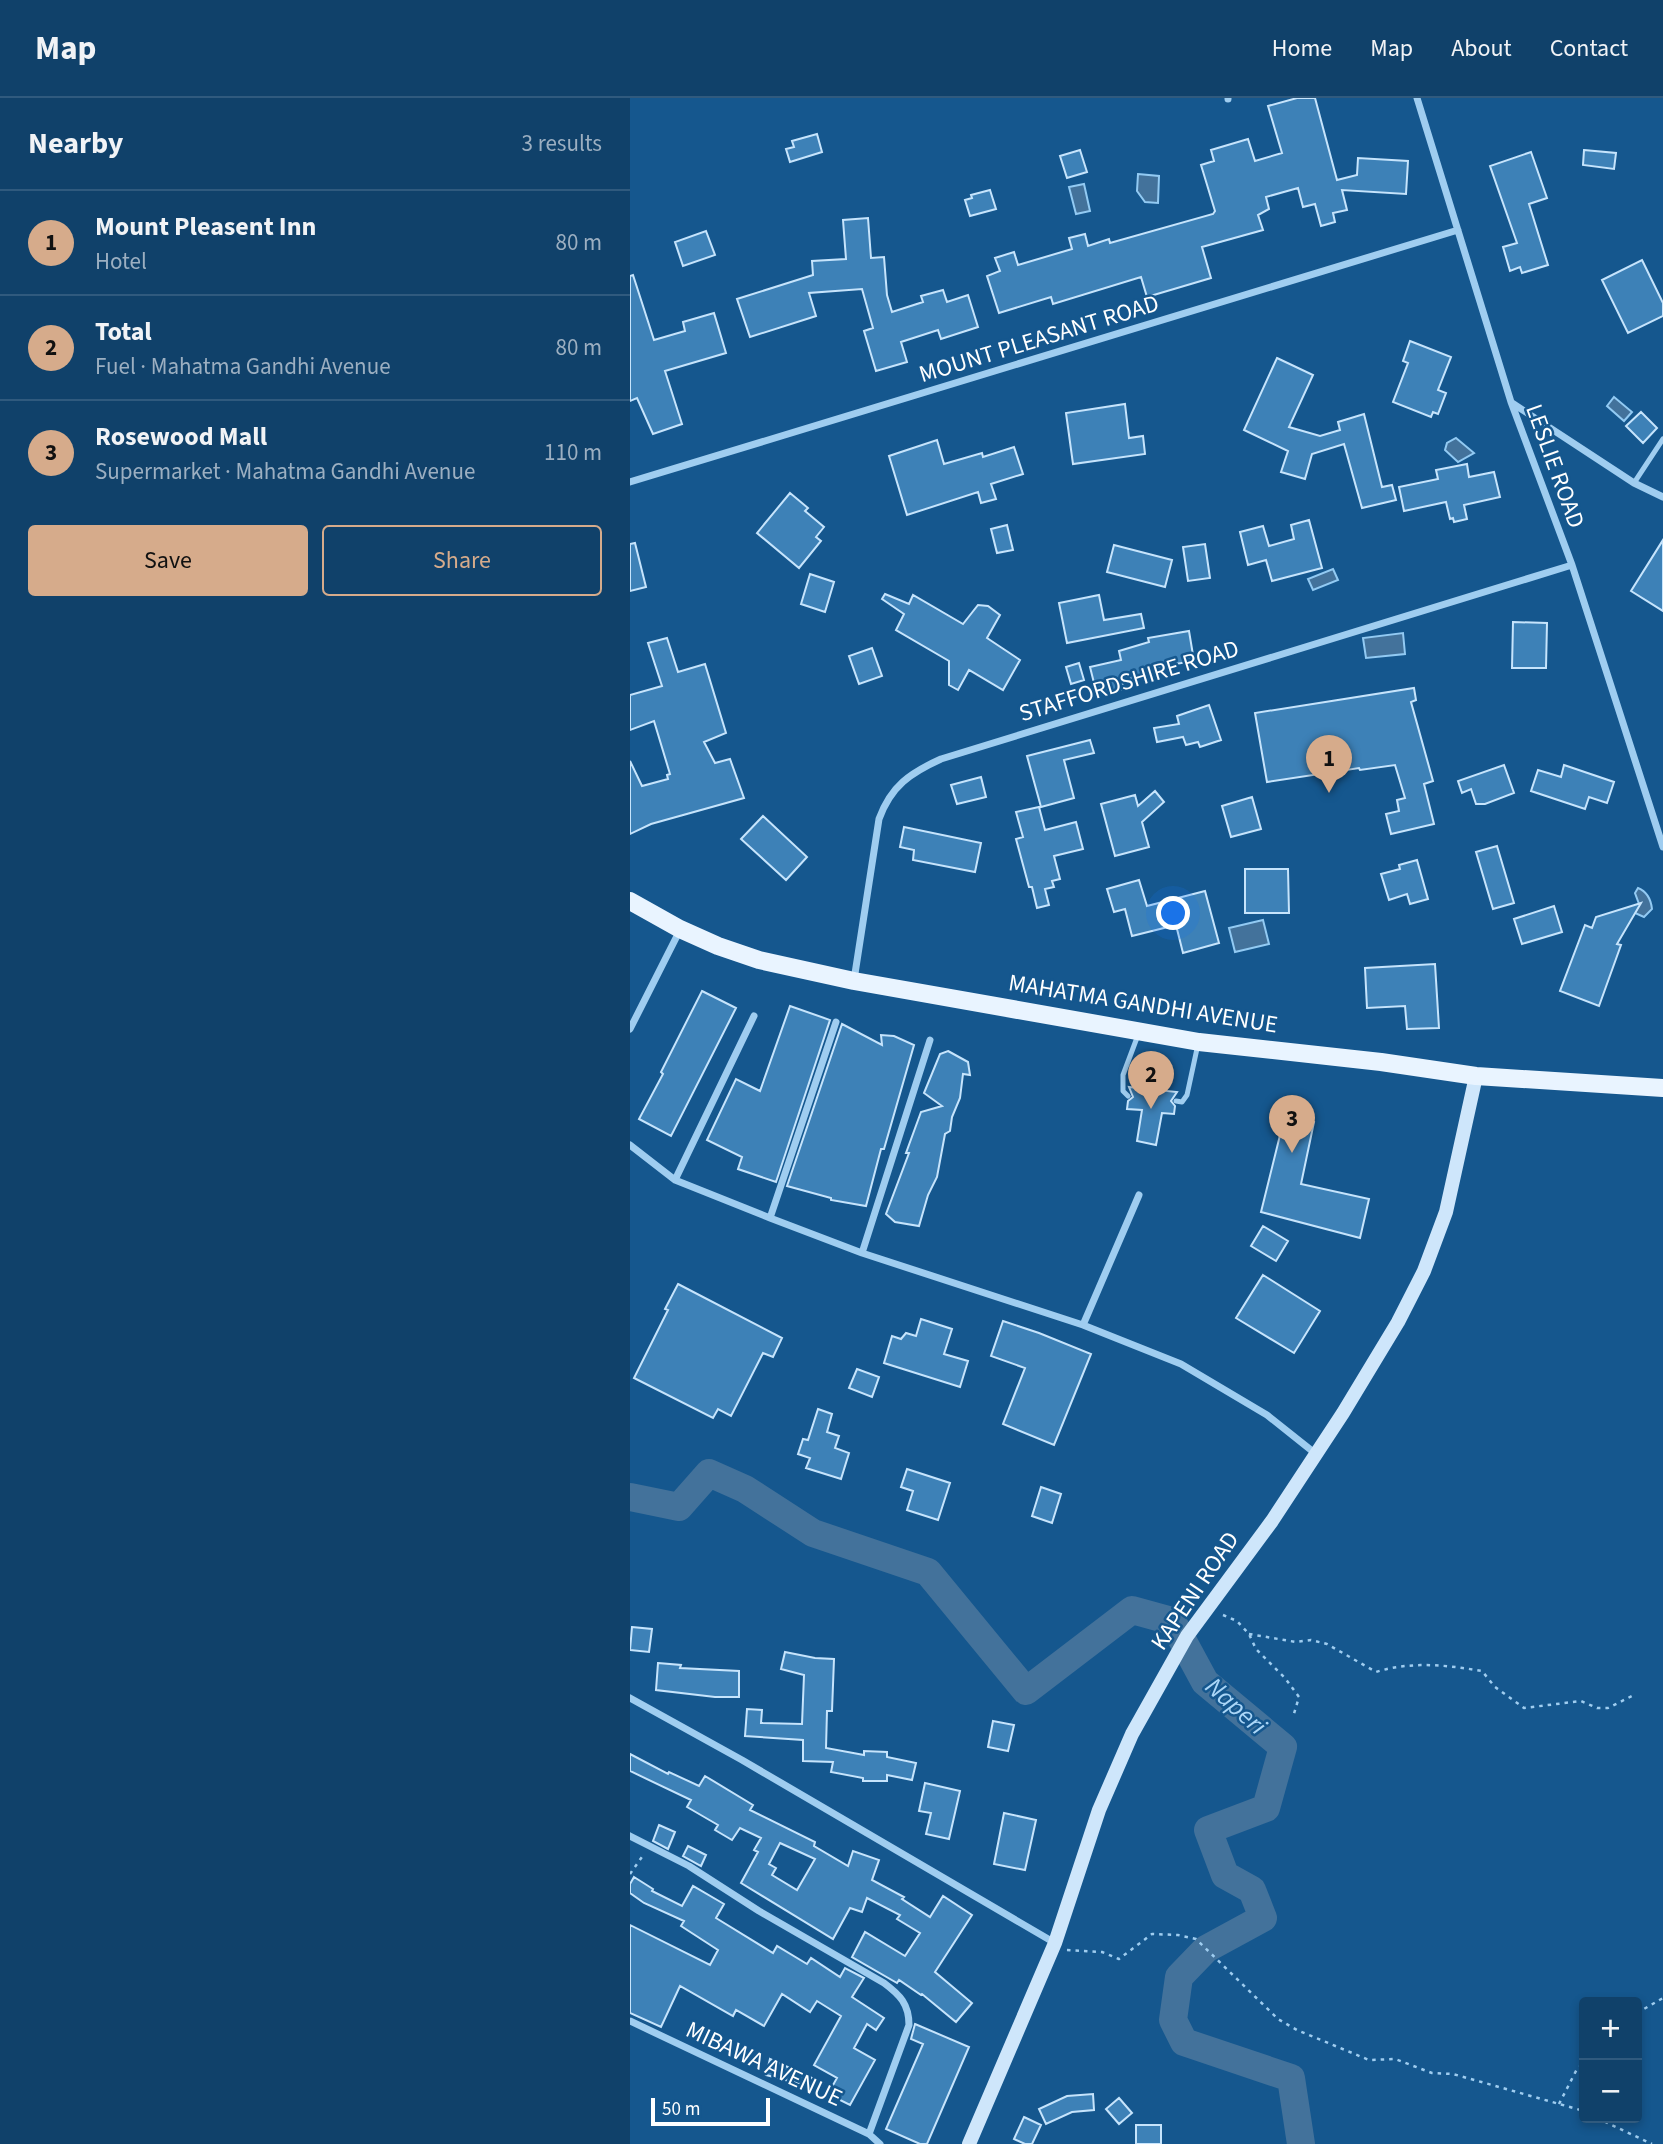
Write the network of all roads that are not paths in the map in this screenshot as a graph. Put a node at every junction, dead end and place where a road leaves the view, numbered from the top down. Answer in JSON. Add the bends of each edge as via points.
{"nodes":[{"id":1,"x":1417,"y":98,"type":"edge"},
{"id":2,"x":1458,"y":230,"type":"junction"},
{"id":3,"x":1511,"y":402,"type":"junction"},
{"id":4,"x":1663,"y":439,"type":"edge"},
{"id":5,"x":630,"y":482,"type":"edge"},
{"id":6,"x":1634,"y":483,"type":"junction"},
{"id":7,"x":1663,"y":497,"type":"edge"},
{"id":8,"x":1572,"y":565,"type":"junction"},
{"id":9,"x":1663,"y":847,"type":"edge"},
{"id":10,"x":630,"y":901,"type":"edge"},
{"id":11,"x":680,"y":929,"type":"junction"},
{"id":12,"x":853,"y":981,"type":"junction"},
{"id":13,"x":754,"y":1016,"type":"dead end"},
{"id":14,"x":836,"y":1022,"type":"dead end"},
{"id":15,"x":630,"y":1029,"type":"edge"},
{"id":16,"x":1139,"y":1032,"type":"junction"},
{"id":17,"x":930,"y":1040,"type":"dead end"},
{"id":18,"x":1199,"y":1042,"type":"junction"},
{"id":19,"x":1476,"y":1076,"type":"junction"},
{"id":20,"x":1663,"y":1088,"type":"edge"},
{"id":21,"x":1128,"y":1096,"type":"dead end"},
{"id":22,"x":1176,"y":1101,"type":"dead end"},
{"id":23,"x":630,"y":1144,"type":"edge"},
{"id":24,"x":675,"y":1180,"type":"junction"},
{"id":25,"x":1139,"y":1195,"type":"dead end"},
{"id":26,"x":771,"y":1218,"type":"junction"},
{"id":27,"x":862,"y":1253,"type":"junction"},
{"id":28,"x":1083,"y":1325,"type":"junction"},
{"id":29,"x":1316,"y":1454,"type":"junction"},
{"id":30,"x":630,"y":1698,"type":"edge"},
{"id":31,"x":630,"y":1836,"type":"edge"},
{"id":32,"x":1055,"y":1943,"type":"junction"},
{"id":33,"x":631,"y":2025,"type":"edge"},
{"id":34,"x":869,"y":2134,"type":"junction"},
{"id":35,"x":880,"y":2144,"type":"edge"},
{"id":36,"x":969,"y":2144,"type":"edge"}],
"edges":[{"from":1,"to":2,"type":"street","name":"LESLIE ROAD"},
{"from":2,"to":3,"type":"street","name":"LESLIE ROAD"},
{"from":2,"to":5,"type":"street","name":"MOUNT PLEASANT ROAD"},
{"from":3,"to":6,"type":"street"},
{"from":3,"to":8,"type":"street","name":"LESLIE ROAD"},
{"from":4,"to":6,"type":"lane"},
{"from":6,"to":7,"type":"street"},
{"from":8,"to":9,"type":"street","name":"LESLIE ROAD"},
{"from":8,"to":12,"type":"street","name":"STAFFORDSHIRE ROAD","via":[[916,770],[886,799],[879,820]]},
{"from":10,"to":11,"type":"main road","name":"MAHATMA GANDHI AVENUE"},
{"from":11,"to":12,"type":"main road","name":"MAHATMA GANDHI AVENUE","via":[[759,960]]},
{"from":11,"to":15,"type":"street"},
{"from":12,"to":16,"type":"main road","name":"MAHATMA GANDHI AVENUE"},
{"from":13,"to":24,"type":"street"},
{"from":14,"to":26,"type":"street"},
{"from":16,"to":18,"type":"main road","name":"MAHATMA GANDHI AVENUE"},
{"from":16,"to":21,"type":"lane","via":[[1123,1075],[1122,1091]]},
{"from":17,"to":27,"type":"street"},
{"from":18,"to":19,"type":"main road","name":"MAHATMA GANDHI AVENUE"},
{"from":18,"to":22,"type":"lane","via":[[1187,1096]]},
{"from":19,"to":20,"type":"main road","name":"MAHATMA GANDHI AVENUE"},
{"from":19,"to":29,"type":"main road","name":"KAPENI ROAD","via":[[1447,1212],[1424,1271],[1398,1322]]},
{"from":23,"to":24,"type":"street"},
{"from":24,"to":26,"type":"street"},
{"from":25,"to":28,"type":"street"},
{"from":26,"to":27,"type":"street"},
{"from":27,"to":28,"type":"street"},
{"from":28,"to":29,"type":"street","via":[[1181,1364],[1267,1415]]},
{"from":29,"to":32,"type":"main road","name":"KAPENI ROAD","via":[[1186,1636],[1132,1734],[1099,1810]]},
{"from":30,"to":32,"type":"street"},
{"from":31,"to":34,"type":"street","via":[[722,1885],[901,1996],[909,2010],[909,2025]]},
{"from":32,"to":36,"type":"main road","name":"KAPENI ROAD"},
{"from":33,"to":34,"type":"street","name":"MIBAWA AVENUE"},
{"from":34,"to":35,"type":"street","name":"MIBAWA AVENUE"}]}
